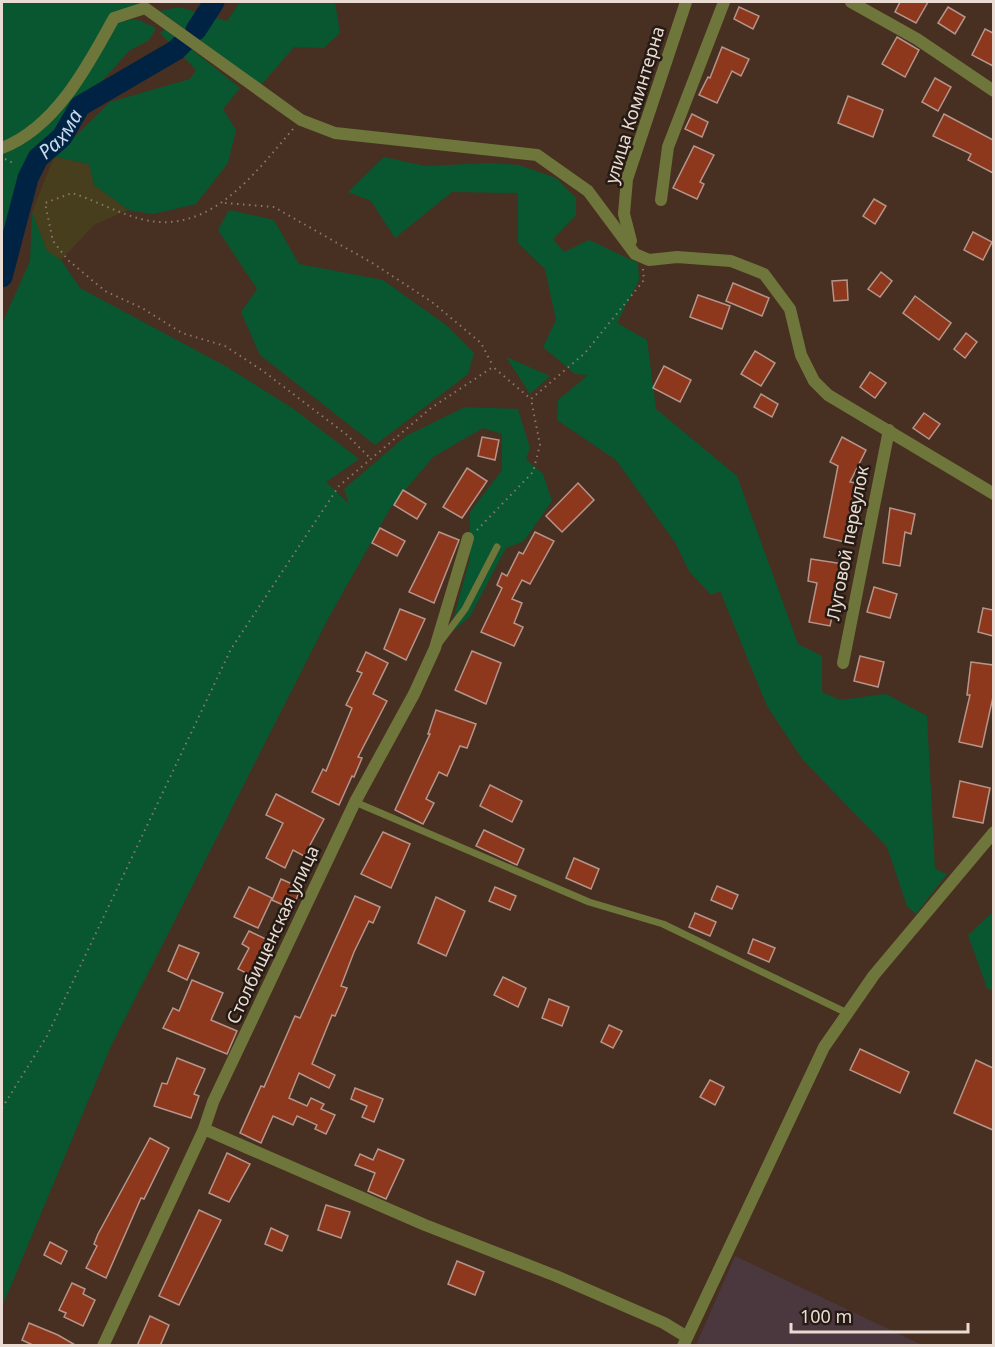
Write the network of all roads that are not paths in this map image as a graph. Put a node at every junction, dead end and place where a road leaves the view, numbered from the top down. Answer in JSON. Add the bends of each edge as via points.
{"nodes":[{"id":1,"x":686,"y":2,"type":"edge"},
{"id":2,"x":724,"y":2,"type":"edge"},
{"id":3,"x":851,"y":2,"type":"edge"},
{"id":4,"x":993,"y":91,"type":"edge"},
{"id":5,"x":2,"y":148,"type":"edge"},
{"id":6,"x":661,"y":200,"type":"dead end"},
{"id":7,"x":638,"y":256,"type":"junction"},
{"id":8,"x":888,"y":430,"type":"junction"},
{"id":9,"x":993,"y":494,"type":"edge"},
{"id":10,"x":468,"y":538,"type":"road end"},
{"id":11,"x":497,"y":547,"type":"dead end"},
{"id":12,"x":435,"y":648,"type":"junction"},
{"id":13,"x":843,"y":663,"type":"dead end"},
{"id":14,"x":355,"y":802,"type":"junction"},
{"id":15,"x":992,"y":835,"type":"edge"},
{"id":16,"x":847,"y":1013,"type":"junction"},
{"id":17,"x":204,"y":1129,"type":"junction"},
{"id":18,"x":685,"y":1341,"type":"edge"},
{"id":19,"x":103,"y":1346,"type":"edge"}],
"edges":[{"from":1,"to":7,"type":"street","name":"улица Коминтерна","via":[[627,178],[624,214]]},
{"from":2,"to":6,"type":"street","via":[[668,147]]},
{"from":3,"to":4,"type":"street","via":[[917,39]]},
{"from":5,"to":7,"type":"street","via":[[22,138],[52,112],[114,18],[145,8],[301,120],[335,134],[537,155],[588,191]]},
{"from":7,"to":8,"type":"street","via":[[649,260],[677,257],[730,261],[764,274],[790,309],[801,355],[814,381],[828,396]]},
{"from":8,"to":9,"type":"street"},
{"from":8,"to":13,"type":"street","name":"Луговой переулок"},
{"from":10,"to":12,"type":"street","name":"Столбищенская улица"},
{"from":11,"to":12,"type":"lane","via":[[465,609]]},
{"from":12,"to":14,"type":"street","name":"Столбищенская улица"},
{"from":14,"to":16,"type":"lane","via":[[589,902],[663,924]]},
{"from":14,"to":17,"type":"street","name":"Столбищенская улица","via":[[213,1102]]},
{"from":15,"to":16,"type":"street","via":[[874,975]]},
{"from":16,"to":18,"type":"street","via":[[824,1047]]},
{"from":17,"to":18,"type":"street","via":[[425,1226],[664,1323]]},
{"from":17,"to":19,"type":"street","name":"Столбищенская улица"}]}
